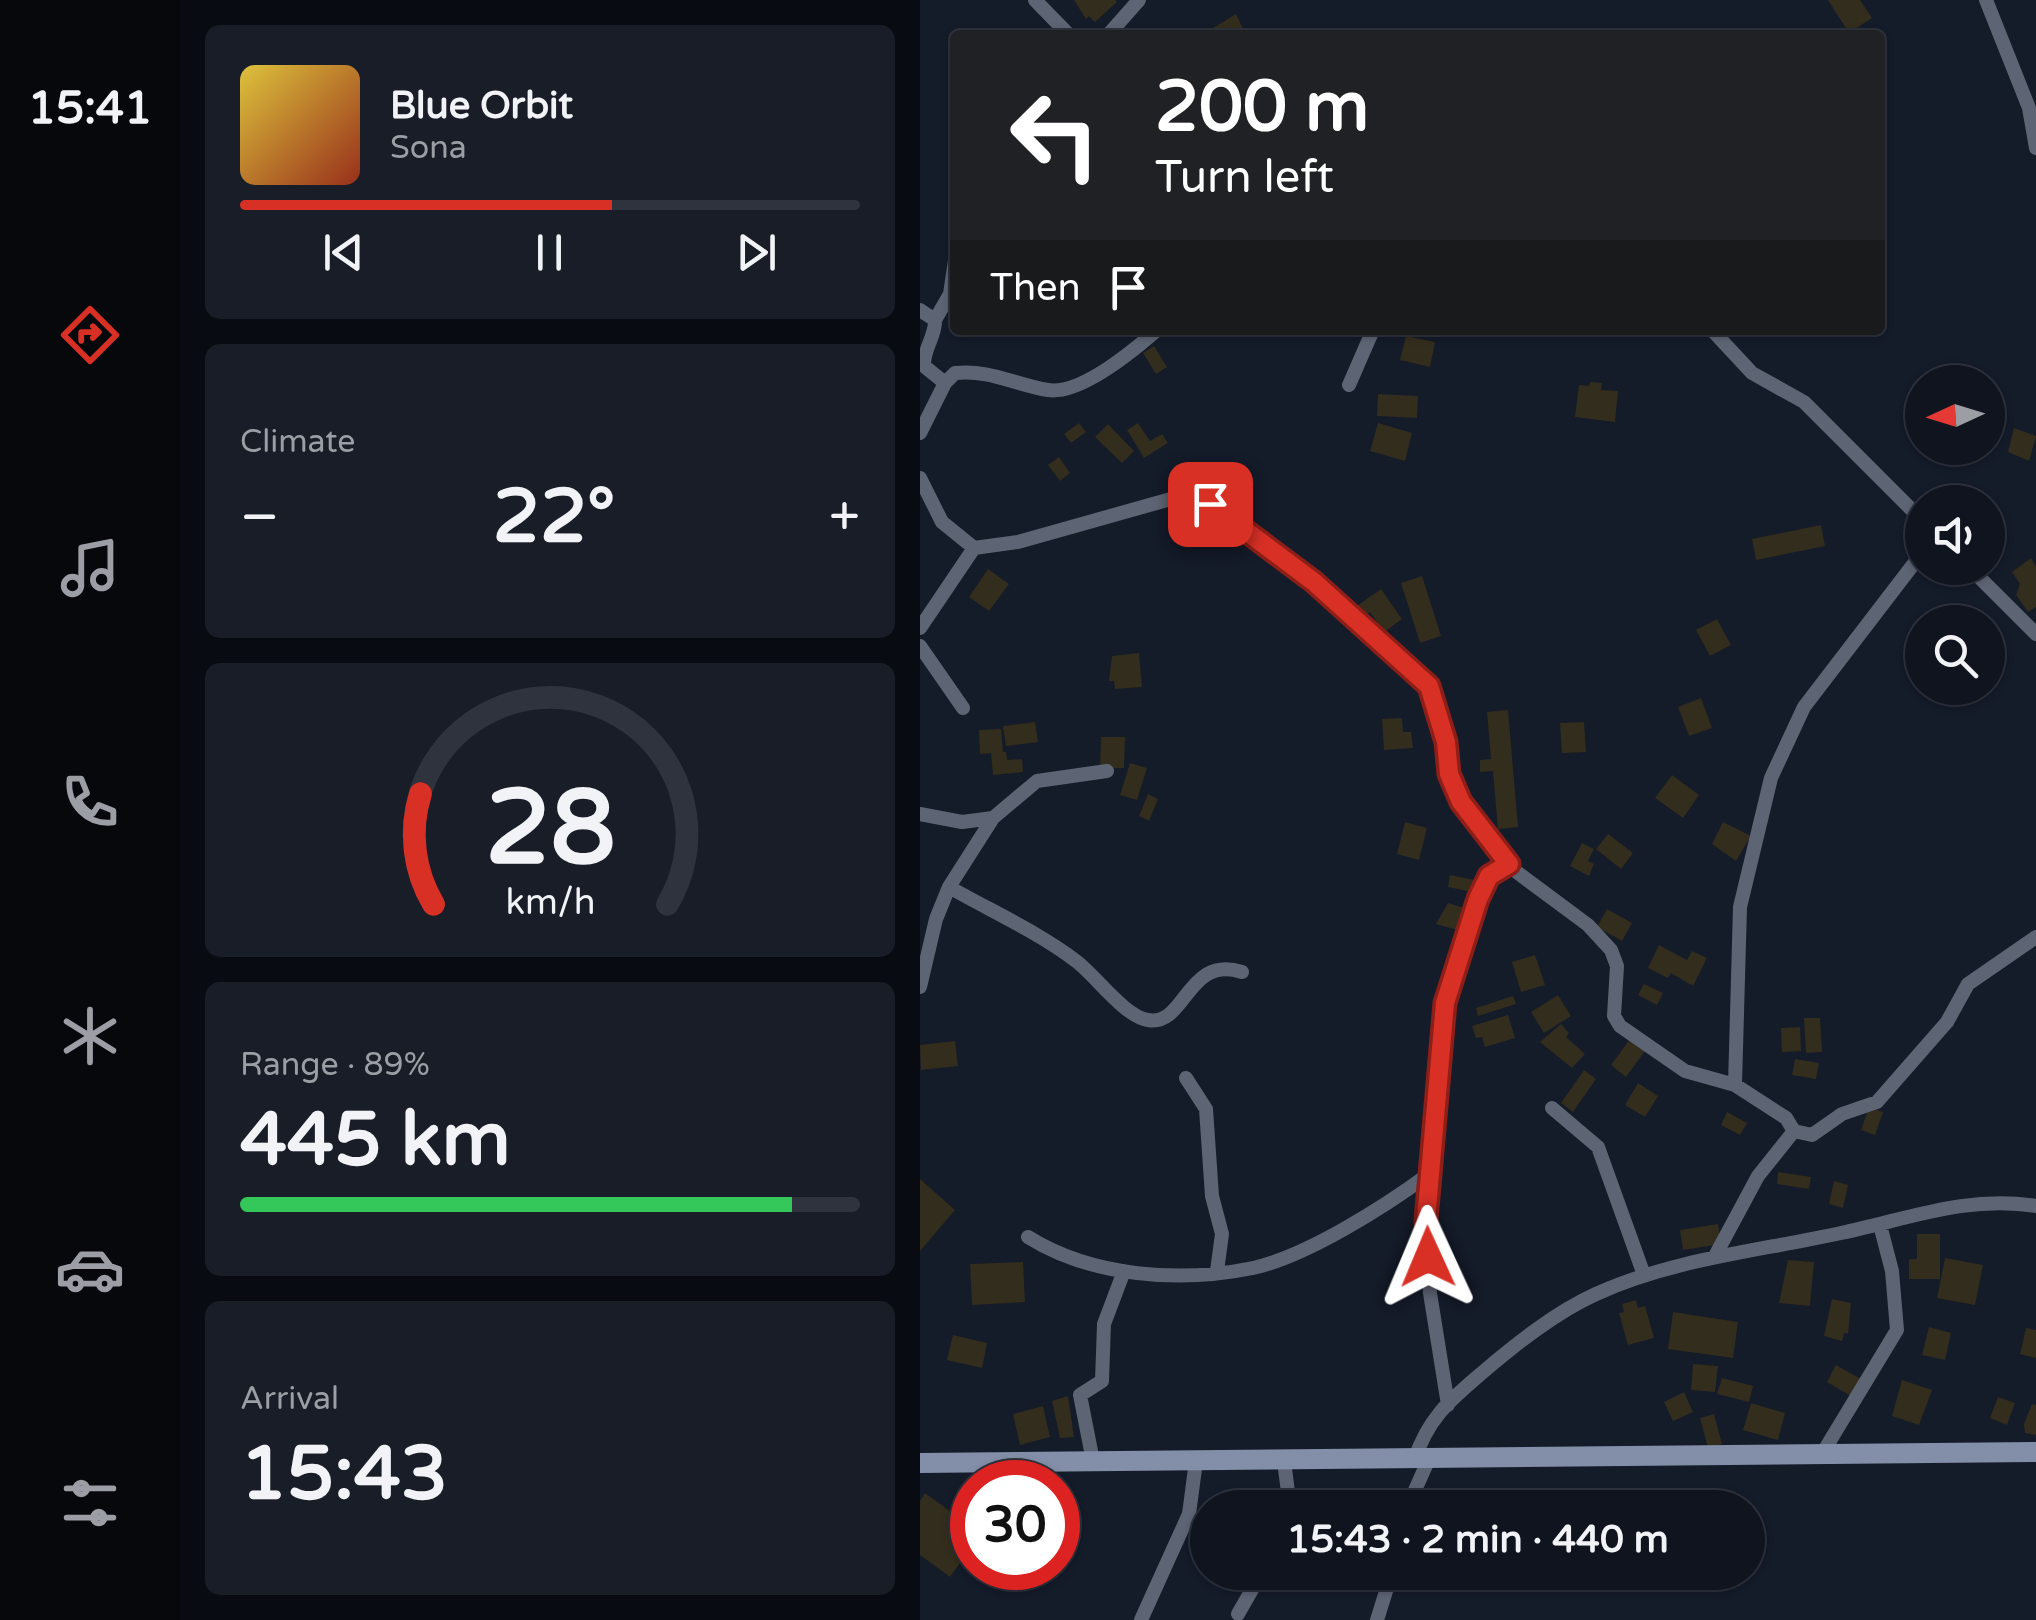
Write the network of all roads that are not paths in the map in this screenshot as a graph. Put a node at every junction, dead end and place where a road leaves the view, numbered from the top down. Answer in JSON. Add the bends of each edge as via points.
{"nodes":[{"id":1,"x":1035,"y":0,"type":"edge"},
{"id":2,"x":1139,"y":0,"type":"edge"},
{"id":3,"x":1986,"y":0,"type":"edge"},
{"id":4,"x":1065,"y":30,"type":"edge"},
{"id":5,"x":1112,"y":30,"type":"edge"},
{"id":6,"x":2036,"y":148,"type":"edge"},
{"id":7,"x":950,"y":294,"type":"edge"},
{"id":8,"x":920,"y":310,"type":"edge"},
{"id":9,"x":935,"y":320,"type":"junction"},
{"id":10,"x":1150,"y":335,"type":"edge"},
{"id":11,"x":1370,"y":335,"type":"edge"},
{"id":12,"x":1717,"y":335,"type":"edge"},
{"id":13,"x":945,"y":383,"type":"junction"},
{"id":14,"x":1349,"y":385,"type":"dead end"},
{"id":15,"x":920,"y":433,"type":"edge"},
{"id":16,"x":920,"y":478,"type":"edge"},
{"id":17,"x":1905,"y":503,"type":"edge"},
{"id":18,"x":974,"y":548,"type":"junction"},
{"id":19,"x":1905,"y":575,"type":"edge"},
{"id":20,"x":1987,"y":585,"type":"edge"},
{"id":21,"x":920,"y":628,"type":"edge"},
{"id":22,"x":2036,"y":634,"type":"edge"},
{"id":23,"x":920,"y":646,"type":"edge"},
{"id":24,"x":963,"y":708,"type":"dead end"},
{"id":25,"x":1107,"y":771,"type":"dead end"},
{"id":26,"x":920,"y":814,"type":"edge"},
{"id":27,"x":993,"y":818,"type":"junction"},
{"id":28,"x":1509,"y":864,"type":"junction"},
{"id":29,"x":949,"y":887,"type":"junction"},
{"id":30,"x":2036,"y":937,"type":"edge"},
{"id":31,"x":1242,"y":972,"type":"dead end"},
{"id":32,"x":920,"y":987,"type":"edge"},
{"id":33,"x":1186,"y":1078,"type":"dead end"},
{"id":34,"x":1734,"y":1085,"type":"junction"},
{"id":35,"x":1552,"y":1108,"type":"dead end"},
{"id":36,"x":1794,"y":1131,"type":"junction"},
{"id":37,"x":1430,"y":1174,"type":"junction"},
{"id":38,"x":2036,"y":1206,"type":"edge"},
{"id":39,"x":1880,"y":1225,"type":"junction"},
{"id":40,"x":1028,"y":1237,"type":"dead end"},
{"id":41,"x":1715,"y":1256,"type":"junction"},
{"id":42,"x":1124,"y":1271,"type":"junction"},
{"id":43,"x":1218,"y":1271,"type":"junction"},
{"id":44,"x":1644,"y":1275,"type":"junction"},
{"id":45,"x":1448,"y":1405,"type":"junction"},
{"id":46,"x":2036,"y":1452,"type":"edge"},
{"id":47,"x":1822,"y":1454,"type":"junction"},
{"id":48,"x":1093,"y":1461,"type":"junction"},
{"id":49,"x":1196,"y":1461,"type":"junction"},
{"id":50,"x":1284,"y":1461,"type":"junction"},
{"id":51,"x":1421,"y":1461,"type":"junction"},
{"id":52,"x":920,"y":1463,"type":"edge"},
{"id":53,"x":1288,"y":1490,"type":"edge"},
{"id":54,"x":1412,"y":1490,"type":"edge"},
{"id":55,"x":1252,"y":1590,"type":"edge"},
{"id":56,"x":1386,"y":1590,"type":"edge"},
{"id":57,"x":1238,"y":1614,"type":"dead end"},
{"id":58,"x":1142,"y":1620,"type":"edge"},
{"id":59,"x":1377,"y":1620,"type":"edge"}],
"edges":[{"from":1,"to":4,"type":"street"},
{"from":2,"to":5,"type":"street"},
{"from":3,"to":6,"type":"street","via":[[2029,108]]},
{"from":7,"to":9,"type":"street"},
{"from":8,"to":9,"type":"street"},
{"from":9,"to":13,"type":"street","via":[[924,366]]},
{"from":10,"to":13,"type":"street","via":[[1068,391],[972,371],[955,373]]},
{"from":11,"to":14,"type":"street"},
{"from":12,"to":17,"type":"street","via":[[1752,373],[1804,402]]},
{"from":13,"to":15,"type":"street"},
{"from":16,"to":18,"type":"street","via":[[942,522]]},
{"from":18,"to":21,"type":"street"},
{"from":18,"to":28,"type":"street","via":[[1018,542],[1160,499],[1185,495],[1210,504],[1314,582],[1429,686],[1461,802]]},
{"from":19,"to":34,"type":"street","via":[[1804,707],[1771,778],[1740,907]]},
{"from":20,"to":22,"type":"street"},
{"from":23,"to":24,"type":"street"},
{"from":25,"to":27,"type":"street","via":[[1038,781]]},
{"from":26,"to":27,"type":"street","via":[[962,822]]},
{"from":27,"to":29,"type":"street"},
{"from":28,"to":34,"type":"street","via":[[1611,950],[1620,1026],[1685,1071]]},
{"from":28,"to":37,"type":"street","via":[[1489,876],[1478,899],[1445,1003]]},
{"from":29,"to":31,"type":"street","via":[[1076,961],[1149,1021],[1162,1018],[1209,970]]},
{"from":29,"to":32,"type":"street"},
{"from":30,"to":36,"type":"street","via":[[1968,984],[1948,1022],[1877,1102],[1812,1134]]},
{"from":33,"to":43,"type":"street","via":[[1206,1109],[1212,1196],[1222,1234]]},
{"from":34,"to":36,"type":"street","via":[[1786,1118]]},
{"from":35,"to":44,"type":"street","via":[[1598,1147]]},
{"from":36,"to":41,"type":"street","via":[[1758,1176]]},
{"from":37,"to":43,"type":"street","via":[[1290,1254]]},
{"from":37,"to":45,"type":"street","via":[[1430,1293]]},
{"from":38,"to":39,"type":"street","via":[[1935,1208]]},
{"from":39,"to":41,"type":"street"},
{"from":39,"to":47,"type":"street","via":[[1896,1330]]},
{"from":40,"to":42,"type":"street"},
{"from":41,"to":44,"type":"street"},
{"from":42,"to":43,"type":"street"},
{"from":42,"to":48,"type":"street","via":[[1104,1324],[1102,1381],[1080,1395]]},
{"from":44,"to":45,"type":"street","via":[[1592,1295],[1547,1324]]},
{"from":45,"to":51,"type":"street","via":[[1424,1432]]},
{"from":46,"to":47,"type":"main road"},
{"from":47,"to":51,"type":"main road"},
{"from":48,"to":49,"type":"main road"},
{"from":48,"to":52,"type":"main road"},
{"from":49,"to":50,"type":"main road"},
{"from":49,"to":58,"type":"street","via":[[1188,1514]]},
{"from":50,"to":51,"type":"main road"},
{"from":50,"to":53,"type":"street"},
{"from":51,"to":54,"type":"street"},
{"from":55,"to":57,"type":"street"},
{"from":56,"to":59,"type":"street"}]}
